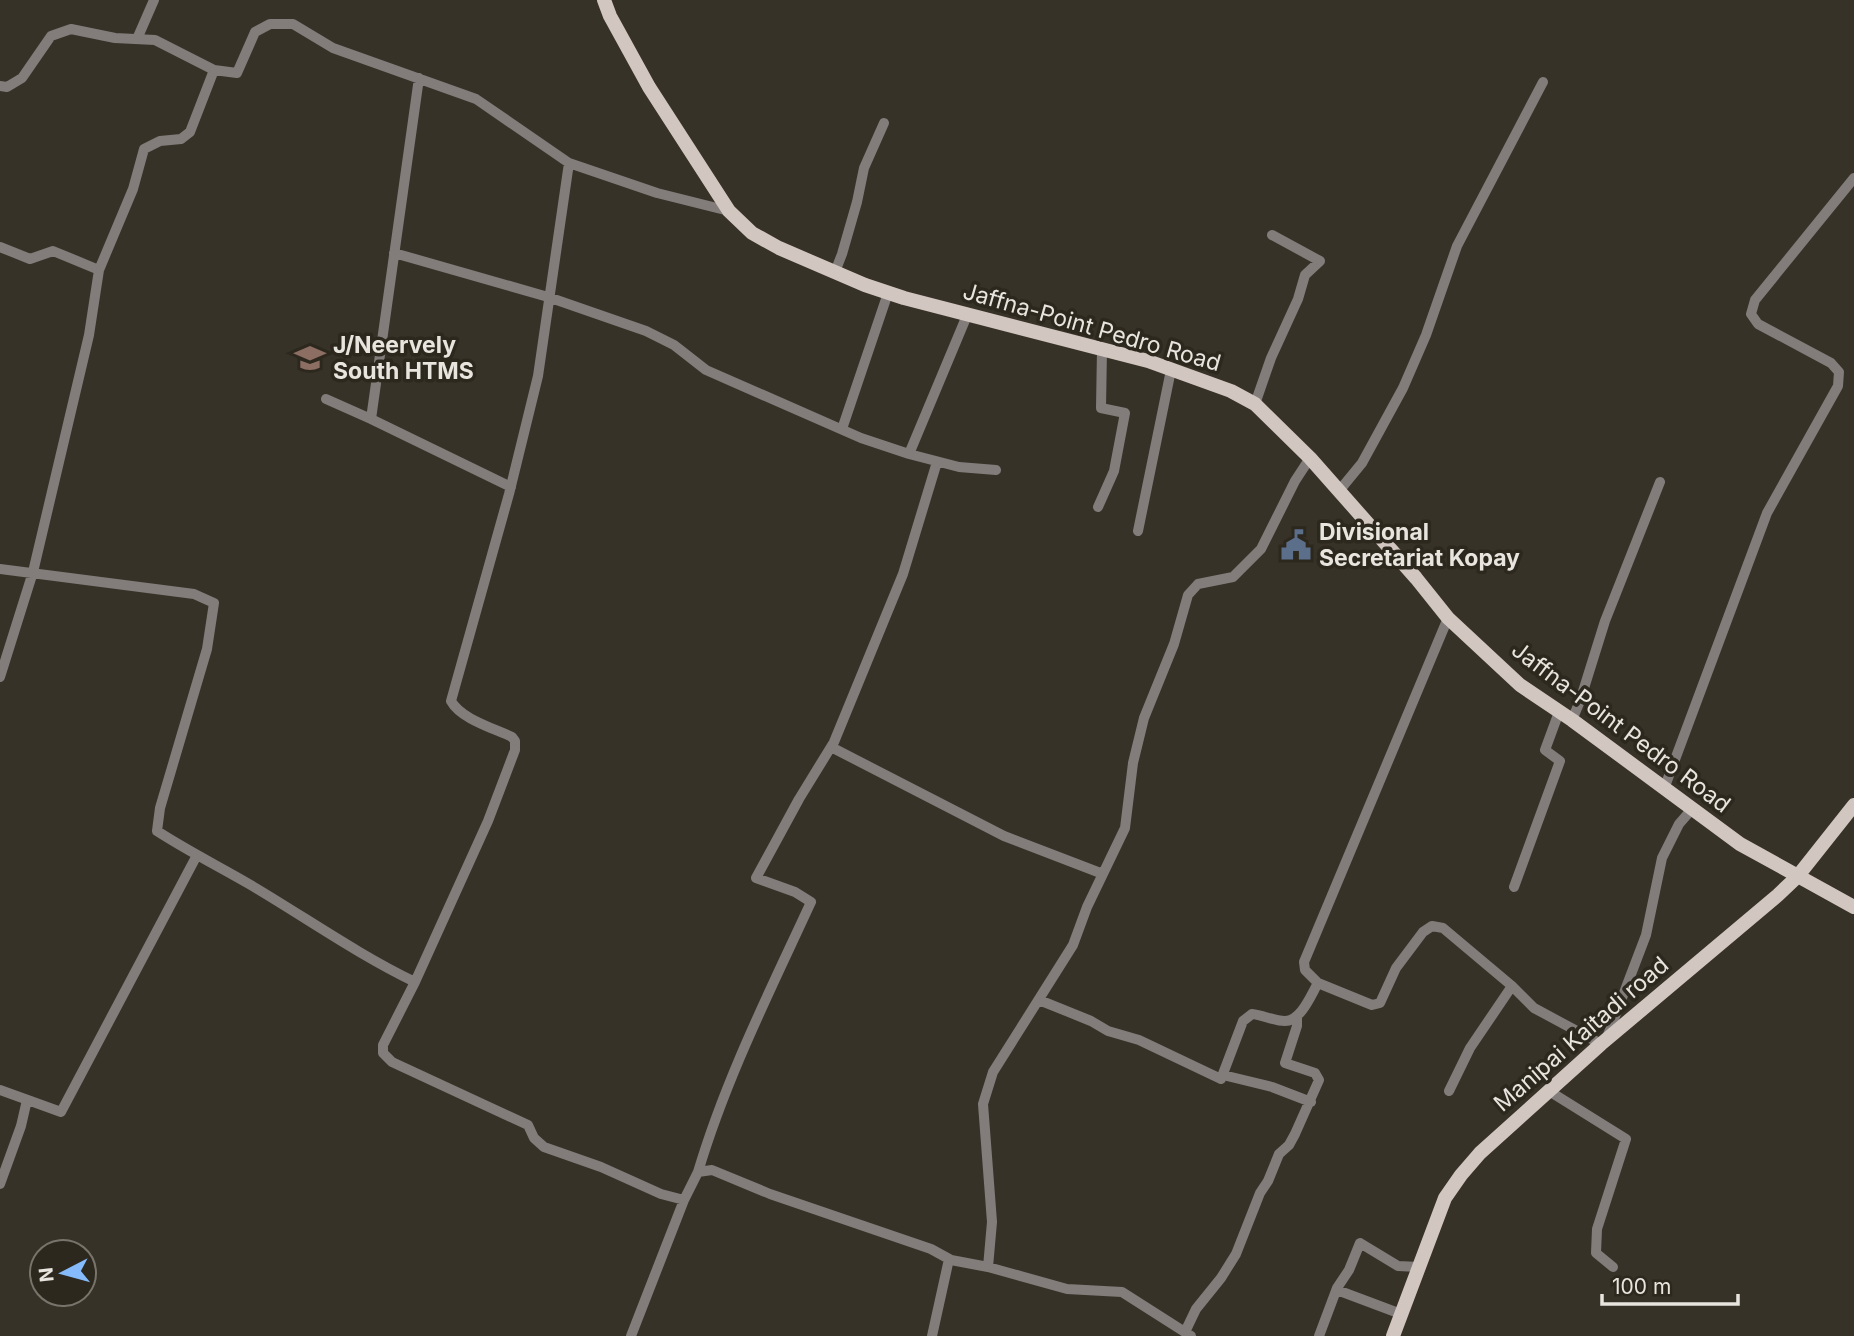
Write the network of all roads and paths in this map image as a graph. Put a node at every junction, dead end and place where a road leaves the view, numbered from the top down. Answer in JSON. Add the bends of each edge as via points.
{"nodes":[{"id":1,"x":154,"y":0,"type":"edge"},
{"id":2,"x":604,"y":0,"type":"edge"},
{"id":3,"x":137,"y":39,"type":"junction"},
{"id":4,"x":214,"y":70,"type":"junction"},
{"id":5,"x":419,"y":78,"type":"junction"},
{"id":6,"x":1543,"y":82,"type":"dead end"},
{"id":7,"x":0,"y":86,"type":"edge"},
{"id":8,"x":884,"y":123,"type":"dead end"},
{"id":9,"x":569,"y":163,"type":"junction"},
{"id":10,"x":1854,"y":178,"type":"edge"},
{"id":11,"x":729,"y":211,"type":"junction"},
{"id":12,"x":1272,"y":235,"type":"dead end"},
{"id":13,"x":0,"y":247,"type":"edge"},
{"id":14,"x":394,"y":253,"type":"junction"},
{"id":15,"x":99,"y":270,"type":"junction"},
{"id":16,"x":835,"y":272,"type":"junction"},
{"id":17,"x":888,"y":293,"type":"junction"},
{"id":18,"x":548,"y":297,"type":"junction"},
{"id":19,"x":968,"y":313,"type":"junction"},
{"id":20,"x":1102,"y":349,"type":"junction"},
{"id":21,"x":1171,"y":370,"type":"junction"},
{"id":22,"x":326,"y":399,"type":"dead end"},
{"id":23,"x":1255,"y":404,"type":"junction"},
{"id":24,"x":371,"y":419,"type":"junction"},
{"id":25,"x":842,"y":429,"type":"junction"},
{"id":26,"x":909,"y":454,"type":"junction"},
{"id":27,"x":1310,"y":458,"type":"junction"},
{"id":28,"x":937,"y":461,"type":"junction"},
{"id":29,"x":996,"y":470,"type":"dead end"},
{"id":30,"x":1660,"y":482,"type":"dead end"},
{"id":31,"x":511,"y":487,"type":"junction"},
{"id":32,"x":1339,"y":491,"type":"junction"},
{"id":33,"x":1098,"y":507,"type":"dead end"},
{"id":34,"x":1138,"y":531,"type":"dead end"},
{"id":35,"x":0,"y":569,"type":"edge"},
{"id":36,"x":33,"y":572,"type":"junction"},
{"id":37,"x":1448,"y":618,"type":"junction"},
{"id":38,"x":0,"y":677,"type":"edge"},
{"id":39,"x":1566,"y":716,"type":"junction"},
{"id":40,"x":831,"y":747,"type":"junction"},
{"id":41,"x":1664,"y":789,"type":"junction"},
{"id":42,"x":1854,"y":805,"type":"edge"},
{"id":43,"x":1692,"y":809,"type":"junction"},
{"id":44,"x":196,"y":857,"type":"junction"},
{"id":45,"x":1103,"y":874,"type":"junction"},
{"id":46,"x":1797,"y":877,"type":"junction"},
{"id":47,"x":1514,"y":887,"type":"dead end"},
{"id":48,"x":1854,"y":907,"type":"edge"},
{"id":49,"x":415,"y":982,"type":"junction"},
{"id":50,"x":1318,"y":983,"type":"junction"},
{"id":51,"x":1512,"y":986,"type":"junction"},
{"id":52,"x":1039,"y":1000,"type":"junction"},
{"id":53,"x":1297,"y":1016,"type":"junction"},
{"id":54,"x":1603,"y":1042,"type":"junction"},
{"id":55,"x":1223,"y":1075,"type":"junction"},
{"id":56,"x":0,"y":1090,"type":"edge"},
{"id":57,"x":1449,"y":1090,"type":"dead end"},
{"id":58,"x":1549,"y":1091,"type":"junction"},
{"id":59,"x":27,"y":1100,"type":"junction"},
{"id":60,"x":1311,"y":1102,"type":"junction"},
{"id":61,"x":698,"y":1172,"type":"junction"},
{"id":62,"x":0,"y":1184,"type":"edge"},
{"id":63,"x":684,"y":1200,"type":"junction"},
{"id":64,"x":949,"y":1259,"type":"junction"},
{"id":65,"x":988,"y":1267,"type":"junction"},
{"id":66,"x":1419,"y":1267,"type":"junction"},
{"id":67,"x":1613,"y":1267,"type":"dead end"},
{"id":68,"x":1337,"y":1290,"type":"junction"},
{"id":69,"x":1401,"y":1314,"type":"junction"},
{"id":70,"x":1188,"y":1334,"type":"edge"},
{"id":71,"x":631,"y":1336,"type":"edge"},
{"id":72,"x":932,"y":1336,"type":"edge"},
{"id":73,"x":1319,"y":1336,"type":"edge"},
{"id":74,"x":1393,"y":1336,"type":"edge"}],
"edges":[{"from":1,"to":3,"type":"street"},
{"from":2,"to":11,"type":"main road","name":"Jaffna-Point Pedro Road","via":[[649,87]]},
{"from":3,"to":4,"type":"street","via":[[155,40]]},
{"from":3,"to":7,"type":"street","via":[[71,29],[51,36],[22,78]]},
{"from":4,"to":5,"type":"street","via":[[237,73],[255,32],[270,24],[293,24],[333,48]]},
{"from":4,"to":15,"type":"street","via":[[190,132],[144,149],[133,189]]},
{"from":5,"to":9,"type":"street","via":[[476,99]]},
{"from":5,"to":14,"type":"street"},
{"from":6,"to":32,"type":"street","via":[[1457,246],[1404,388],[1362,463]]},
{"from":8,"to":16,"type":"street","via":[[864,168]]},
{"from":9,"to":11,"type":"street"},
{"from":9,"to":18,"type":"street"},
{"from":10,"to":41,"type":"street","via":[[1755,300],[1751,314],[1758,324],[1830,363],[1839,372],[1838,386],[1767,513]]},
{"from":11,"to":16,"type":"main road","name":"Jaffna-Point Pedro Road","via":[[752,233]]},
{"from":12,"to":23,"type":"street","via":[[1320,261],[1305,275]]},
{"from":13,"to":15,"type":"street","via":[[30,259],[53,251]]},
{"from":14,"to":18,"type":"street"},
{"from":14,"to":24,"type":"street"},
{"from":15,"to":36,"type":"street","via":[[89,335]]},
{"from":16,"to":17,"type":"main road","name":"Jaffna-Point Pedro Road"},
{"from":17,"to":19,"type":"main road","name":"Jaffna-Point Pedro Road"},
{"from":17,"to":25,"type":"street"},
{"from":18,"to":25,"type":"street","via":[[646,331],[674,345],[706,370]]},
{"from":18,"to":31,"type":"street","via":[[538,376]]},
{"from":19,"to":20,"type":"main road","name":"Jaffna-Point Pedro Road"},
{"from":19,"to":26,"type":"street"},
{"from":20,"to":21,"type":"main road","name":"Jaffna-Point Pedro Road"},
{"from":20,"to":33,"type":"street","via":[[1101,408],[1125,413],[1114,471]]},
{"from":21,"to":23,"type":"main road","name":"Jaffna-Point Pedro Road"},
{"from":21,"to":34,"type":"street"},
{"from":22,"to":24,"type":"street"},
{"from":23,"to":27,"type":"main road","name":"Jaffna-Point Pedro Road"},
{"from":24,"to":31,"type":"street"},
{"from":25,"to":26,"type":"street"},
{"from":26,"to":28,"type":"street"},
{"from":27,"to":32,"type":"main road","name":"Jaffna-Point Pedro Road"},
{"from":27,"to":45,"type":"street","via":[[1261,550],[1240,573],[1198,584],[1188,595],[1144,718],[1125,828]]},
{"from":28,"to":29,"type":"street"},
{"from":28,"to":40,"type":"street","via":[[903,574]]},
{"from":30,"to":39,"type":"street","via":[[1605,621],[1580,701]]},
{"from":31,"to":49,"type":"street","via":[[451,701],[466,714],[512,737],[515,750]]},
{"from":32,"to":37,"type":"main road","name":"Jaffna-Point Pedro Road"},
{"from":35,"to":36,"type":"street"},
{"from":36,"to":38,"type":"street"},
{"from":36,"to":44,"type":"street","via":[[194,594],[214,603],[206,649],[156,831]]},
{"from":37,"to":39,"type":"main road","name":"Jaffna-Point Pedro Road","via":[[1520,685]]},
{"from":37,"to":50,"type":"street","via":[[1304,962],[1305,970]]},
{"from":39,"to":41,"type":"main road","name":"Jaffna-Point Pedro Road"},
{"from":39,"to":47,"type":"street","via":[[1545,750],[1560,761]]},
{"from":40,"to":45,"type":"street","via":[[1004,836]]},
{"from":40,"to":61,"type":"street","via":[[756,878],[811,902],[741,1054]]},
{"from":41,"to":43,"type":"main road","name":"Jaffna-Point Pedro Road"},
{"from":42,"to":46,"type":"main road","name":"Manipai Kaitadi road"},
{"from":43,"to":46,"type":"main road","name":"Jaffna-Point Pedro Road"},
{"from":43,"to":54,"type":"street","via":[[1662,858],[1646,935]]},
{"from":44,"to":49,"type":"street"},
{"from":44,"to":59,"type":"street","via":[[61,1112]]},
{"from":45,"to":52,"type":"street","via":[[1073,945]]},
{"from":46,"to":48,"type":"main road","name":"Jaffna-Point Pedro Road"},
{"from":46,"to":54,"type":"main road","name":"Manipai Kaitadi road"},
{"from":49,"to":63,"type":"street","via":[[383,1045],[383,1054],[392,1062],[528,1125],[544,1147]]},
{"from":50,"to":51,"type":"street","via":[[1373,1005],[1380,1003],[1396,968],[1432,926],[1443,928]]},
{"from":50,"to":53,"type":"street"},
{"from":51,"to":54,"type":"street","via":[[1534,1008]]},
{"from":51,"to":57,"type":"street","via":[[1470,1048]]},
{"from":52,"to":55,"type":"street","via":[[1222,1079]]},
{"from":52,"to":65,"type":"street","via":[[993,1072],[983,1104],[992,1222]]},
{"from":53,"to":55,"type":"street","via":[[1286,1021],[1252,1014],[1243,1020]]},
{"from":53,"to":60,"type":"street","via":[[1285,1063],[1315,1073],[1319,1080]]},
{"from":54,"to":58,"type":"main road","name":"Manipai Kaitadi road"},
{"from":55,"to":60,"type":"street"},
{"from":56,"to":59,"type":"street"},
{"from":58,"to":66,"type":"main road","name":"Manipai Kaitadi road","via":[[1461,1175],[1446,1198]]},
{"from":58,"to":67,"type":"street","via":[[1626,1139],[1597,1229],[1596,1253]]},
{"from":59,"to":62,"type":"street"},
{"from":60,"to":70,"type":"street","via":[[1289,1145],[1279,1154],[1236,1254],[1196,1309]]},
{"from":61,"to":63,"type":"street"},
{"from":61,"to":64,"type":"street","via":[[712,1170]]},
{"from":63,"to":71,"type":"street"},
{"from":64,"to":65,"type":"street"},
{"from":64,"to":72,"type":"street"},
{"from":65,"to":70,"type":"street","via":[[1067,1289],[1122,1292]]},
{"from":66,"to":68,"type":"street","via":[[1398,1266],[1360,1243]]},
{"from":66,"to":69,"type":"main road","name":"Manipai Kaitadi road"},
{"from":68,"to":69,"type":"street"},
{"from":68,"to":73,"type":"street"},
{"from":69,"to":74,"type":"main road","name":"Manipai Kaitadi road"}]}
